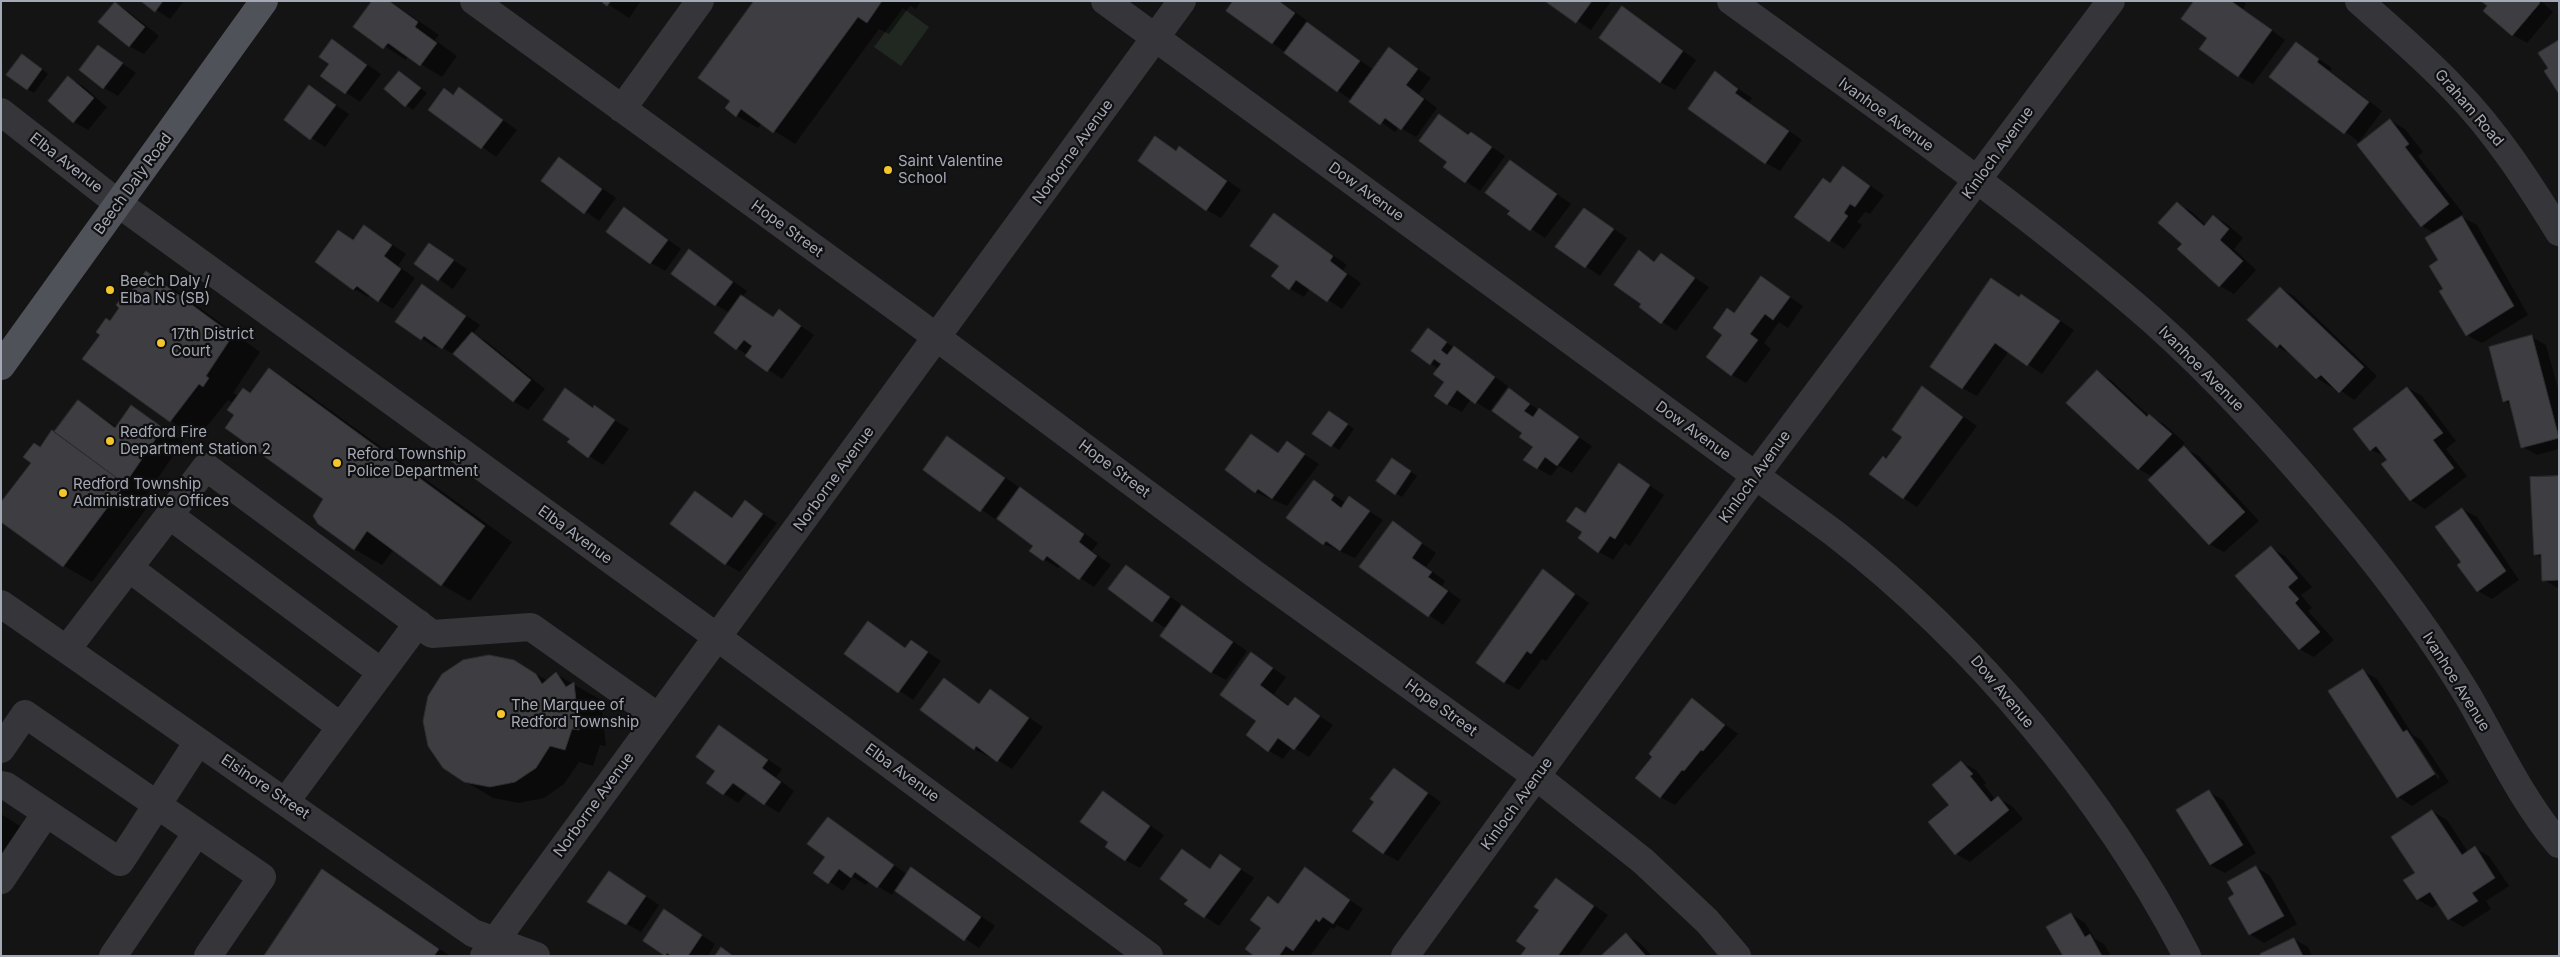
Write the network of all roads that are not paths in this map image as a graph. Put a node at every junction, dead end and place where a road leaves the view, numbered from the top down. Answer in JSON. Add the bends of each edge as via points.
{"nodes":[{"id":1,"x":264,"y":1,"type":"edge"},
{"id":2,"x":474,"y":1,"type":"edge"},
{"id":3,"x":700,"y":1,"type":"edge"},
{"id":4,"x":1105,"y":1,"type":"edge"},
{"id":5,"x":1182,"y":1,"type":"edge"},
{"id":6,"x":2111,"y":1,"type":"edge"},
{"id":7,"x":2359,"y":1,"type":"edge"},
{"id":8,"x":1734,"y":2,"type":"edge"},
{"id":9,"x":1156,"y":38,"type":"junction"},
{"id":10,"x":622,"y":109,"type":"junction"},
{"id":11,"x":1,"y":112,"type":"edge"},
{"id":12,"x":1978,"y":182,"type":"junction"},
{"id":13,"x":119,"y":204,"type":"junction"},
{"id":14,"x":2559,"y":232,"type":"edge"},
{"id":15,"x":937,"y":338,"type":"junction"},
{"id":16,"x":4,"y":357,"type":"edge"},
{"id":17,"x":1755,"y":476,"type":"junction"},
{"id":18,"x":169,"y":515,"type":"junction"},
{"id":19,"x":129,"y":568,"type":"junction"},
{"id":20,"x":1,"y":604,"type":"edge"},
{"id":21,"x":418,"y":623,"type":"junction"},
{"id":22,"x":717,"y":637,"type":"junction"},
{"id":23,"x":67,"y":649,"type":"junction"},
{"id":24,"x":381,"y":672,"type":"junction"},
{"id":25,"x":658,"y":718,"type":"junction"},
{"id":26,"x":341,"y":727,"type":"junction"},
{"id":27,"x":198,"y":742,"type":"junction"},
{"id":28,"x":1,"y":749,"type":"edge"},
{"id":29,"x":1537,"y":777,"type":"junction"},
{"id":30,"x":1,"y":785,"type":"edge"},
{"id":31,"x":286,"y":801,"type":"junction"},
{"id":32,"x":157,"y":807,"type":"junction"},
{"id":33,"x":46,"y":813,"type":"junction"},
{"id":34,"x":196,"y":834,"type":"junction"},
{"id":35,"x":2559,"y":844,"type":"edge"},
{"id":36,"x":1,"y":880,"type":"edge"},
{"id":37,"x":490,"y":948,"type":"edge"},
{"id":38,"x":113,"y":956,"type":"edge"},
{"id":39,"x":208,"y":956,"type":"edge"},
{"id":40,"x":536,"y":956,"type":"edge"},
{"id":41,"x":1149,"y":956,"type":"edge"},
{"id":42,"x":1405,"y":956,"type":"edge"},
{"id":43,"x":1737,"y":956,"type":"edge"},
{"id":44,"x":2187,"y":956,"type":"edge"}],
"edges":[{"from":1,"to":13,"type":"main road","name":"Beech Daly Road"},
{"from":2,"to":10,"type":"street","name":"Hope Street"},
{"from":3,"to":10,"type":"street"},
{"from":4,"to":9,"type":"street","name":"Dow Avenue"},
{"from":5,"to":9,"type":"street","name":"Norborne Avenue"},
{"from":6,"to":12,"type":"street","name":"Kinloch Avenue"},
{"from":7,"to":14,"type":"street","name":"Graham Road","via":[[2417,51],[2456,91],[2501,145]]},
{"from":8,"to":12,"type":"street","name":"Ivanhoe Avenue"},
{"from":9,"to":15,"type":"street","name":"Norborne Avenue"},
{"from":9,"to":17,"type":"street","name":"Dow Avenue"},
{"from":10,"to":15,"type":"street","name":"Hope Street"},
{"from":11,"to":13,"type":"street","name":"Elba Avenue"},
{"from":12,"to":17,"type":"street","name":"Kinloch Avenue"},
{"from":12,"to":35,"type":"street","name":"Ivanhoe Avenue","via":[[2154,322],[2228,393],[2289,459],[2417,620],[2466,693],[2532,807]]},
{"from":13,"to":16,"type":"main road","name":"Beech Daly Road"},
{"from":13,"to":22,"type":"street","name":"Elba Avenue"},
{"from":15,"to":22,"type":"street","name":"Norborne Avenue"},
{"from":15,"to":29,"type":"street","name":"Hope Street","via":[[1256,575]]},
{"from":17,"to":29,"type":"street","name":"Kinloch Avenue"},
{"from":17,"to":44,"type":"street","name":"Dow Avenue","via":[[1877,566],[1962,645],[2061,762],[2101,817],[2142,878]]},
{"from":18,"to":19,"type":"street"},
{"from":18,"to":21,"type":"street","via":[[206,467]]},
{"from":18,"to":24,"type":"street"},
{"from":19,"to":23,"type":"street"},
{"from":19,"to":26,"type":"street"},
{"from":20,"to":23,"type":"street","name":"Elsinore Street"},
{"from":21,"to":24,"type":"street"},
{"from":21,"to":25,"type":"street","via":[[432,634],[531,627]]},
{"from":22,"to":25,"type":"street","name":"Norborne Avenue"},
{"from":22,"to":41,"type":"street","name":"Elba Avenue"},
{"from":23,"to":27,"type":"street","name":"Elsinore Street"},
{"from":24,"to":26,"type":"street"},
{"from":25,"to":37,"type":"street","name":"Norborne Avenue"},
{"from":26,"to":31,"type":"street"},
{"from":27,"to":31,"type":"street","name":"Elsinore Street"},
{"from":27,"to":32,"type":"street"},
{"from":28,"to":32,"type":"street","via":[[25,714]]},
{"from":29,"to":42,"type":"street","name":"Kinloch Avenue"},
{"from":29,"to":43,"type":"street","name":"Hope Street","via":[[1643,861],[1707,921]]},
{"from":30,"to":33,"type":"street"},
{"from":31,"to":37,"type":"street","name":"Elsinore Street","via":[[473,932]]},
{"from":32,"to":33,"type":"street","via":[[120,862]]},
{"from":32,"to":34,"type":"street"},
{"from":33,"to":36,"type":"street"},
{"from":34,"to":38,"type":"street"},
{"from":34,"to":39,"type":"street","via":[[262,878]]},
{"from":37,"to":40,"type":"street","name":"Elsinore Street"}]}
